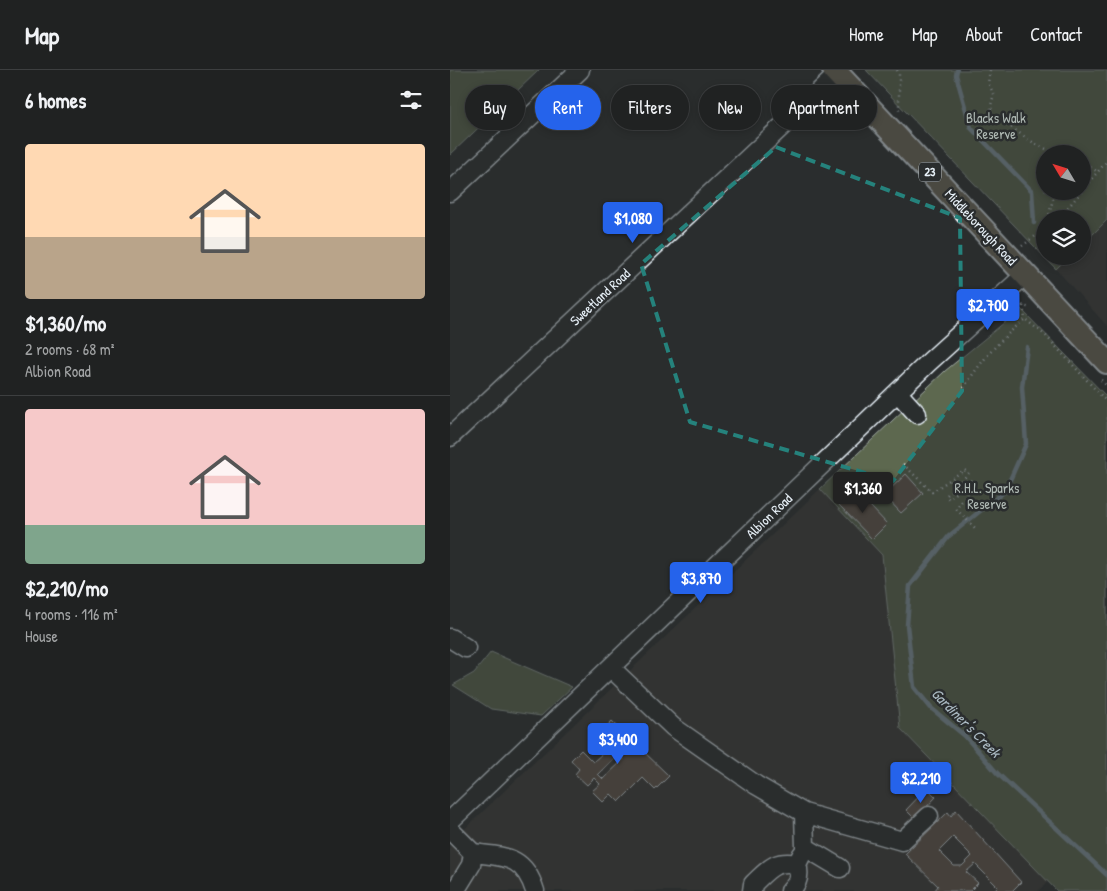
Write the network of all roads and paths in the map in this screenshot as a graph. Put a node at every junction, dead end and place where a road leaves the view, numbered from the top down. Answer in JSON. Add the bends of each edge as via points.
{"nodes":[{"id":1,"x":580,"y":70,"type":"edge"},
{"id":2,"x":898,"y":70,"type":"edge"},
{"id":3,"x":990,"y":70,"type":"edge"},
{"id":4,"x":836,"y":72,"type":"edge"},
{"id":5,"x":898,"y":139,"type":"junction"},
{"id":6,"x":1036,"y":145,"type":"edge"},
{"id":7,"x":1107,"y":161,"type":"edge"},
{"id":8,"x":1091,"y":168,"type":"edge"},
{"id":9,"x":1098,"y":172,"type":"junction"},
{"id":10,"x":1091,"y":180,"type":"edge"},
{"id":11,"x":450,"y":192,"type":"edge"},
{"id":12,"x":1074,"y":200,"type":"edge"},
{"id":13,"x":1066,"y":210,"type":"edge"},
{"id":14,"x":1036,"y":236,"type":"edge"},
{"id":15,"x":1008,"y":256,"type":"junction"},
{"id":16,"x":1025,"y":275,"type":"junction"},
{"id":17,"x":1023,"y":306,"type":"dead end"},
{"id":18,"x":1025,"y":319,"type":"junction"},
{"id":19,"x":1107,"y":362,"type":"edge"},
{"id":20,"x":964,"y":388,"type":"dead end"},
{"id":21,"x":898,"y":393,"type":"junction"},
{"id":22,"x":1107,"y":402,"type":"edge"},
{"id":23,"x":917,"y":414,"type":"dead end"},
{"id":24,"x":450,"y":437,"type":"edge"},
{"id":25,"x":903,"y":464,"type":"dead end"},
{"id":26,"x":976,"y":528,"type":"dead end"},
{"id":27,"x":450,"y":638,"type":"edge"},
{"id":28,"x":466,"y":648,"type":"dead end"},
{"id":29,"x":611,"y":668,"type":"junction"},
{"id":30,"x":804,"y":813,"type":"junction"},
{"id":31,"x":929,"y":816,"type":"dead end"},
{"id":32,"x":450,"y":821,"type":"edge"},
{"id":33,"x":450,"y":830,"type":"edge"},
{"id":34,"x":805,"y":847,"type":"junction"},
{"id":35,"x":473,"y":853,"type":"junction"},
{"id":36,"x":797,"y":864,"type":"junction"},
{"id":37,"x":840,"y":868,"type":"dead end"},
{"id":38,"x":455,"y":891,"type":"edge"},
{"id":39,"x":535,"y":891,"type":"edge"},
{"id":40,"x":752,"y":891,"type":"edge"},
{"id":41,"x":790,"y":891,"type":"edge"}],
"edges":[{"from":1,"to":11,"type":"street"},
{"from":2,"to":5,"type":"path"},
{"from":3,"to":6,"type":"path","via":[[988,83],[994,94],[992,115]]},
{"from":4,"to":5,"type":"main road","name":"Middleborough Road","number":"23"},
{"from":4,"to":24,"type":"street","name":"Sweetland Road"},
{"from":5,"to":15,"type":"main road","name":"Middleborough Road","number":"23"},
{"from":7,"to":9,"type":"path"},
{"from":8,"to":9,"type":"path"},
{"from":9,"to":10,"type":"path"},
{"from":12,"to":13,"type":"path"},
{"from":14,"to":15,"type":"path"},
{"from":15,"to":16,"type":"main road","name":"Middleborough Road","number":"23"},
{"from":16,"to":19,"type":"main road","name":"Middleborough Road","number":"23"},
{"from":16,"to":21,"type":"street","name":"Albion Road"},
{"from":17,"to":18,"type":"path"},
{"from":18,"to":20,"type":"path","via":[[979,363]]},
{"from":18,"to":22,"type":"path","via":[[1046,336]]},
{"from":21,"to":23,"type":"street"},
{"from":21,"to":29,"type":"street","name":"Albion Road"},
{"from":25,"to":26,"type":"path","via":[[932,492],[964,470],[969,473],[946,496],[949,499],[973,479],[975,483],[956,509]]},
{"from":27,"to":28,"type":"street"},
{"from":29,"to":30,"type":"street","via":[[673,726]]},
{"from":29,"to":32,"type":"street","name":"Albion Road"},
{"from":30,"to":31,"type":"street","via":[[902,841]]},
{"from":30,"to":34,"type":"street"},
{"from":33,"to":35,"type":"street"},
{"from":34,"to":36,"type":"street"},
{"from":34,"to":37,"type":"street"},
{"from":35,"to":38,"type":"street","via":[[471,865]]},
{"from":35,"to":39,"type":"street","via":[[513,859],[531,877]]},
{"from":36,"to":40,"type":"street","via":[[784,862],[772,866],[753,884]]},
{"from":36,"to":41,"type":"street","via":[[800,874],[796,886]]}]}
